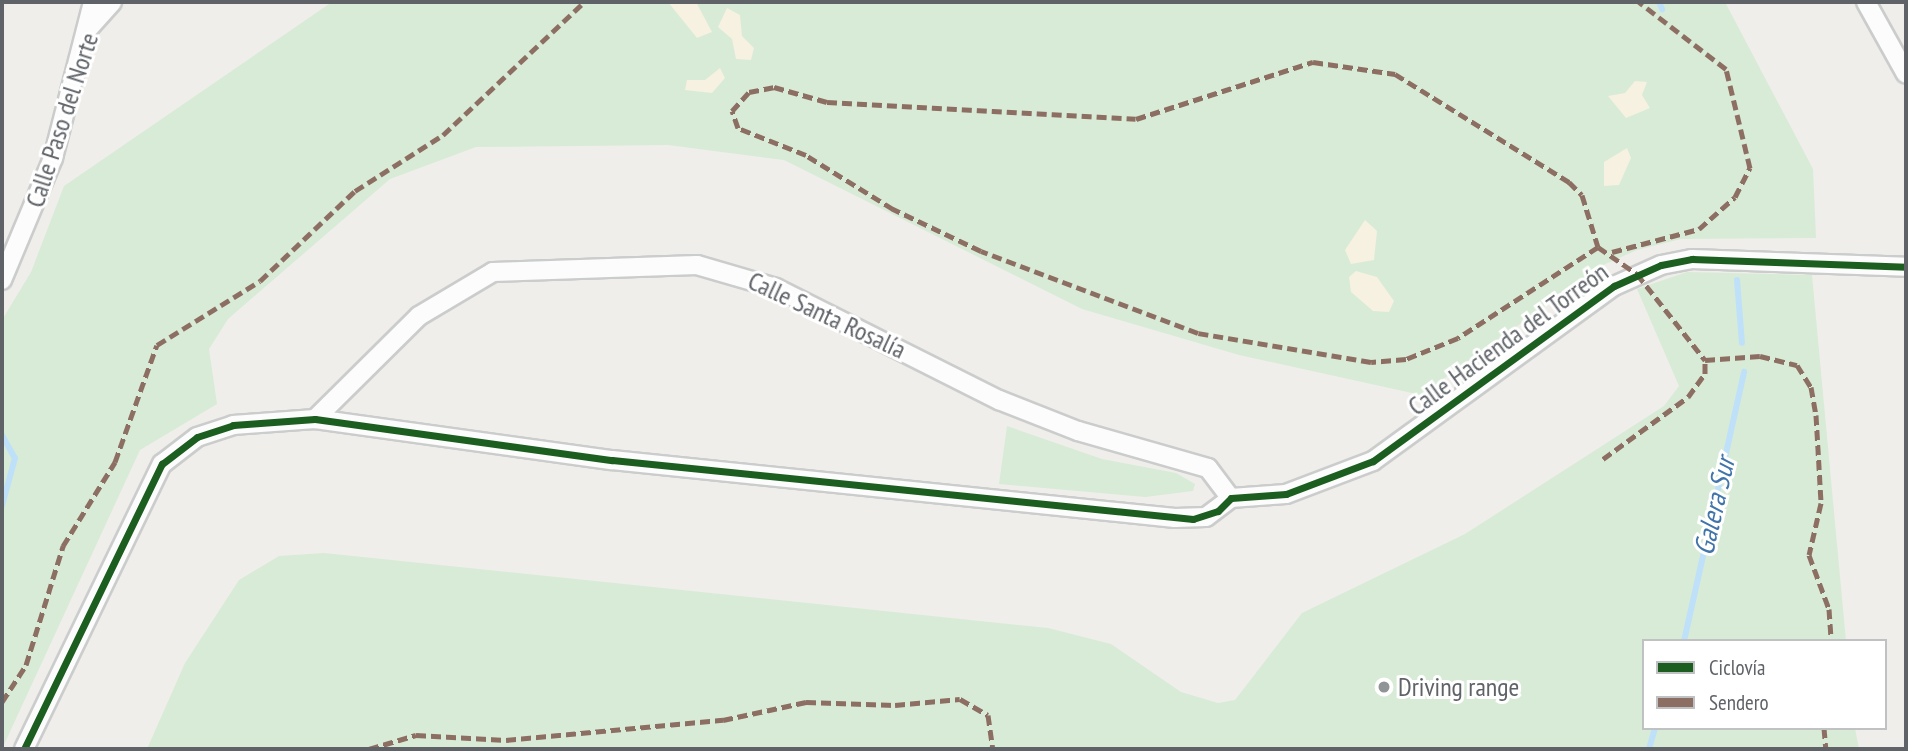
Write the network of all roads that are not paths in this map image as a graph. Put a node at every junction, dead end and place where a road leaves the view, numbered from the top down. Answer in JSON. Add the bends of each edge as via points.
{"nodes":[{"id":1,"x":93,"y":2,"type":"edge"},
{"id":2,"x":111,"y":2,"type":"edge"},
{"id":3,"x":1866,"y":2,"type":"edge"},
{"id":4,"x":88,"y":29,"type":"junction"},
{"id":5,"x":1906,"y":74,"type":"edge"},
{"id":6,"x":1906,"y":267,"type":"edge"},
{"id":7,"x":2,"y":280,"type":"edge"},
{"id":8,"x":315,"y":419,"type":"junction"},
{"id":9,"x":1231,"y":498,"type":"junction"},
{"id":10,"x":24,"y":749,"type":"edge"}],
"edges":[{"from":1,"to":4,"type":"street"},
{"from":2,"to":4,"type":"street","name":"Calle Paso del Norte"},
{"from":3,"to":5,"type":"street"},
{"from":4,"to":7,"type":"street","name":"Calle Paso del Norte","via":[[53,158]]},
{"from":6,"to":9,"type":"street","name":"Calle Hacienda del Torreón","via":[[1692,259],[1661,265],[1614,286],[1373,461],[1286,494]]},
{"from":8,"to":9,"type":"street","via":[[611,460],[1163,517],[1206,517]]},
{"from":8,"to":9,"type":"street","name":"Calle Santa Rosalía","via":[[419,316],[493,272],[697,265],[776,288],[999,400],[1078,431],[1208,468]]},
{"from":8,"to":10,"type":"street","via":[[233,425],[197,437],[162,464]]}]}
